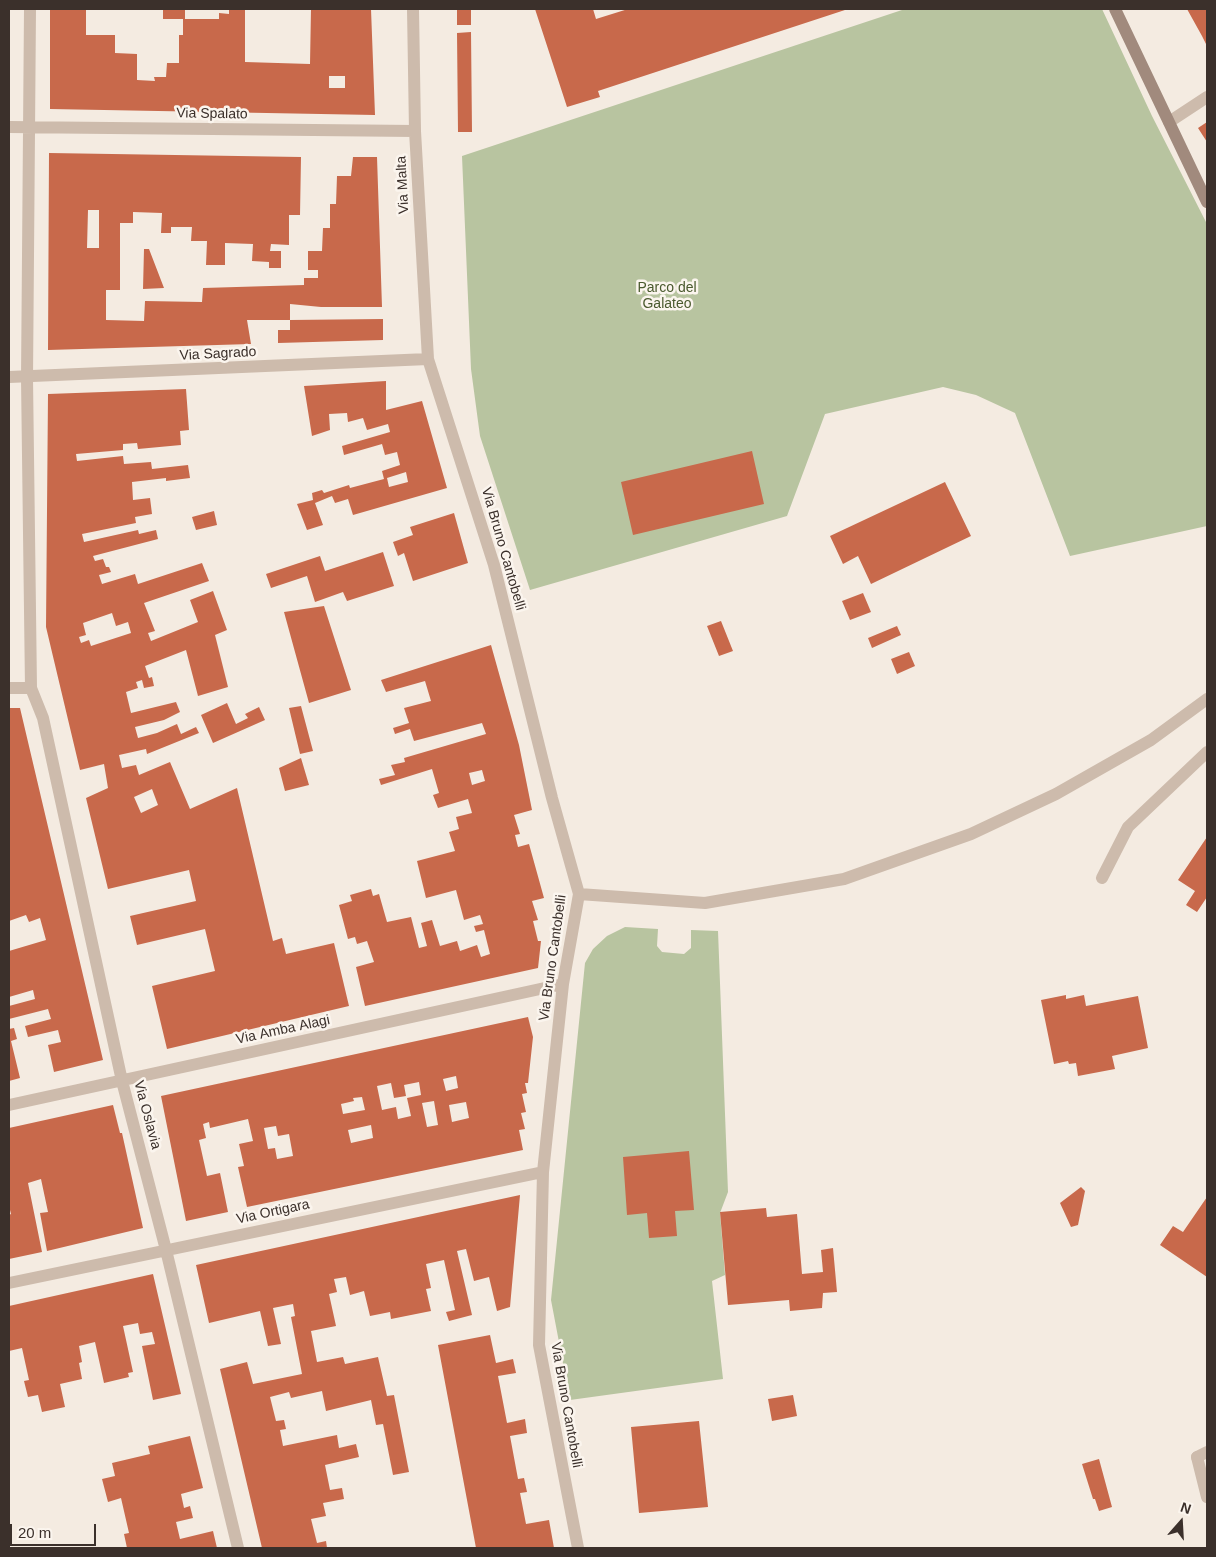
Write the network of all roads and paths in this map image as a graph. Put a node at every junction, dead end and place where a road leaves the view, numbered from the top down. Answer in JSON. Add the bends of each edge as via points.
{"nodes":[{"id":1,"x":30,"y":9,"type":"edge"},
{"id":2,"x":413,"y":9,"type":"edge"},
{"id":3,"x":1115,"y":9,"type":"edge"},
{"id":4,"x":1207,"y":97,"type":"edge"},
{"id":5,"x":1169,"y":122,"type":"junction"},
{"id":6,"x":9,"y":127,"type":"edge"},
{"id":7,"x":29,"y":128,"type":"junction"},
{"id":8,"x":415,"y":131,"type":"junction"},
{"id":9,"x":1207,"y":202,"type":"edge"},
{"id":10,"x":428,"y":359,"type":"junction"},
{"id":11,"x":9,"y":377,"type":"edge"},
{"id":12,"x":27,"y":378,"type":"junction"},
{"id":13,"x":9,"y":688,"type":"edge"},
{"id":14,"x":31,"y":688,"type":"junction"},
{"id":15,"x":1207,"y":699,"type":"edge"},
{"id":16,"x":1207,"y":752,"type":"edge"},
{"id":17,"x":1102,"y":878,"type":"dead end"},
{"id":18,"x":579,"y":894,"type":"junction"},
{"id":19,"x":563,"y":984,"type":"junction"},
{"id":20,"x":122,"y":1081,"type":"junction"},
{"id":21,"x":9,"y":1105,"type":"edge"},
{"id":22,"x":543,"y":1172,"type":"junction"},
{"id":23,"x":166,"y":1250,"type":"junction"},
{"id":24,"x":9,"y":1283,"type":"edge"},
{"id":25,"x":1202,"y":1454,"type":"edge"},
{"id":26,"x":1207,"y":1497,"type":"edge"},
{"id":27,"x":238,"y":1548,"type":"edge"},
{"id":28,"x":578,"y":1548,"type":"edge"}],
"edges":[{"from":1,"to":7,"type":"street"},
{"from":2,"to":8,"type":"street","name":"Via Malta"},
{"from":3,"to":5,"type":"street"},
{"from":4,"to":5,"type":"street"},
{"from":5,"to":9,"type":"street"},
{"from":6,"to":7,"type":"street","name":"Via Spalato"},
{"from":7,"to":8,"type":"street","name":"Via Spalato"},
{"from":7,"to":12,"type":"street"},
{"from":8,"to":10,"type":"street","name":"Via Malta"},
{"from":10,"to":12,"type":"street","name":"Via Sagrado"},
{"from":10,"to":18,"type":"street","name":"Via Bruno Cantobelli","via":[[494,565]]},
{"from":11,"to":12,"type":"street","name":"Via Sagrado"},
{"from":12,"to":14,"type":"street"},
{"from":13,"to":14,"type":"street"},
{"from":14,"to":20,"type":"street","name":"Via Oslavia","via":[[43,718]]},
{"from":15,"to":18,"type":"street","via":[[1151,740],[1056,794],[971,834],[844,879],[705,903]]},
{"from":16,"to":17,"type":"street","via":[[1128,827]]},
{"from":18,"to":19,"type":"street","name":"Via Bruno Cantobelli"},
{"from":19,"to":20,"type":"street","name":"Via Amba Alagi"},
{"from":19,"to":22,"type":"street","name":"Via Bruno Cantobelli"},
{"from":20,"to":21,"type":"street","name":"Via Amba Alagi"},
{"from":20,"to":23,"type":"street","name":"Via Oslavia"},
{"from":22,"to":23,"type":"street","name":"Via Ortigara"},
{"from":22,"to":28,"type":"street","name":"Via Bruno Cantobelli","via":[[538,1345]]},
{"from":23,"to":24,"type":"street","name":"Via Ortigara"},
{"from":23,"to":27,"type":"street","name":"Via Oslavia"},
{"from":25,"to":26,"type":"street"}]}
